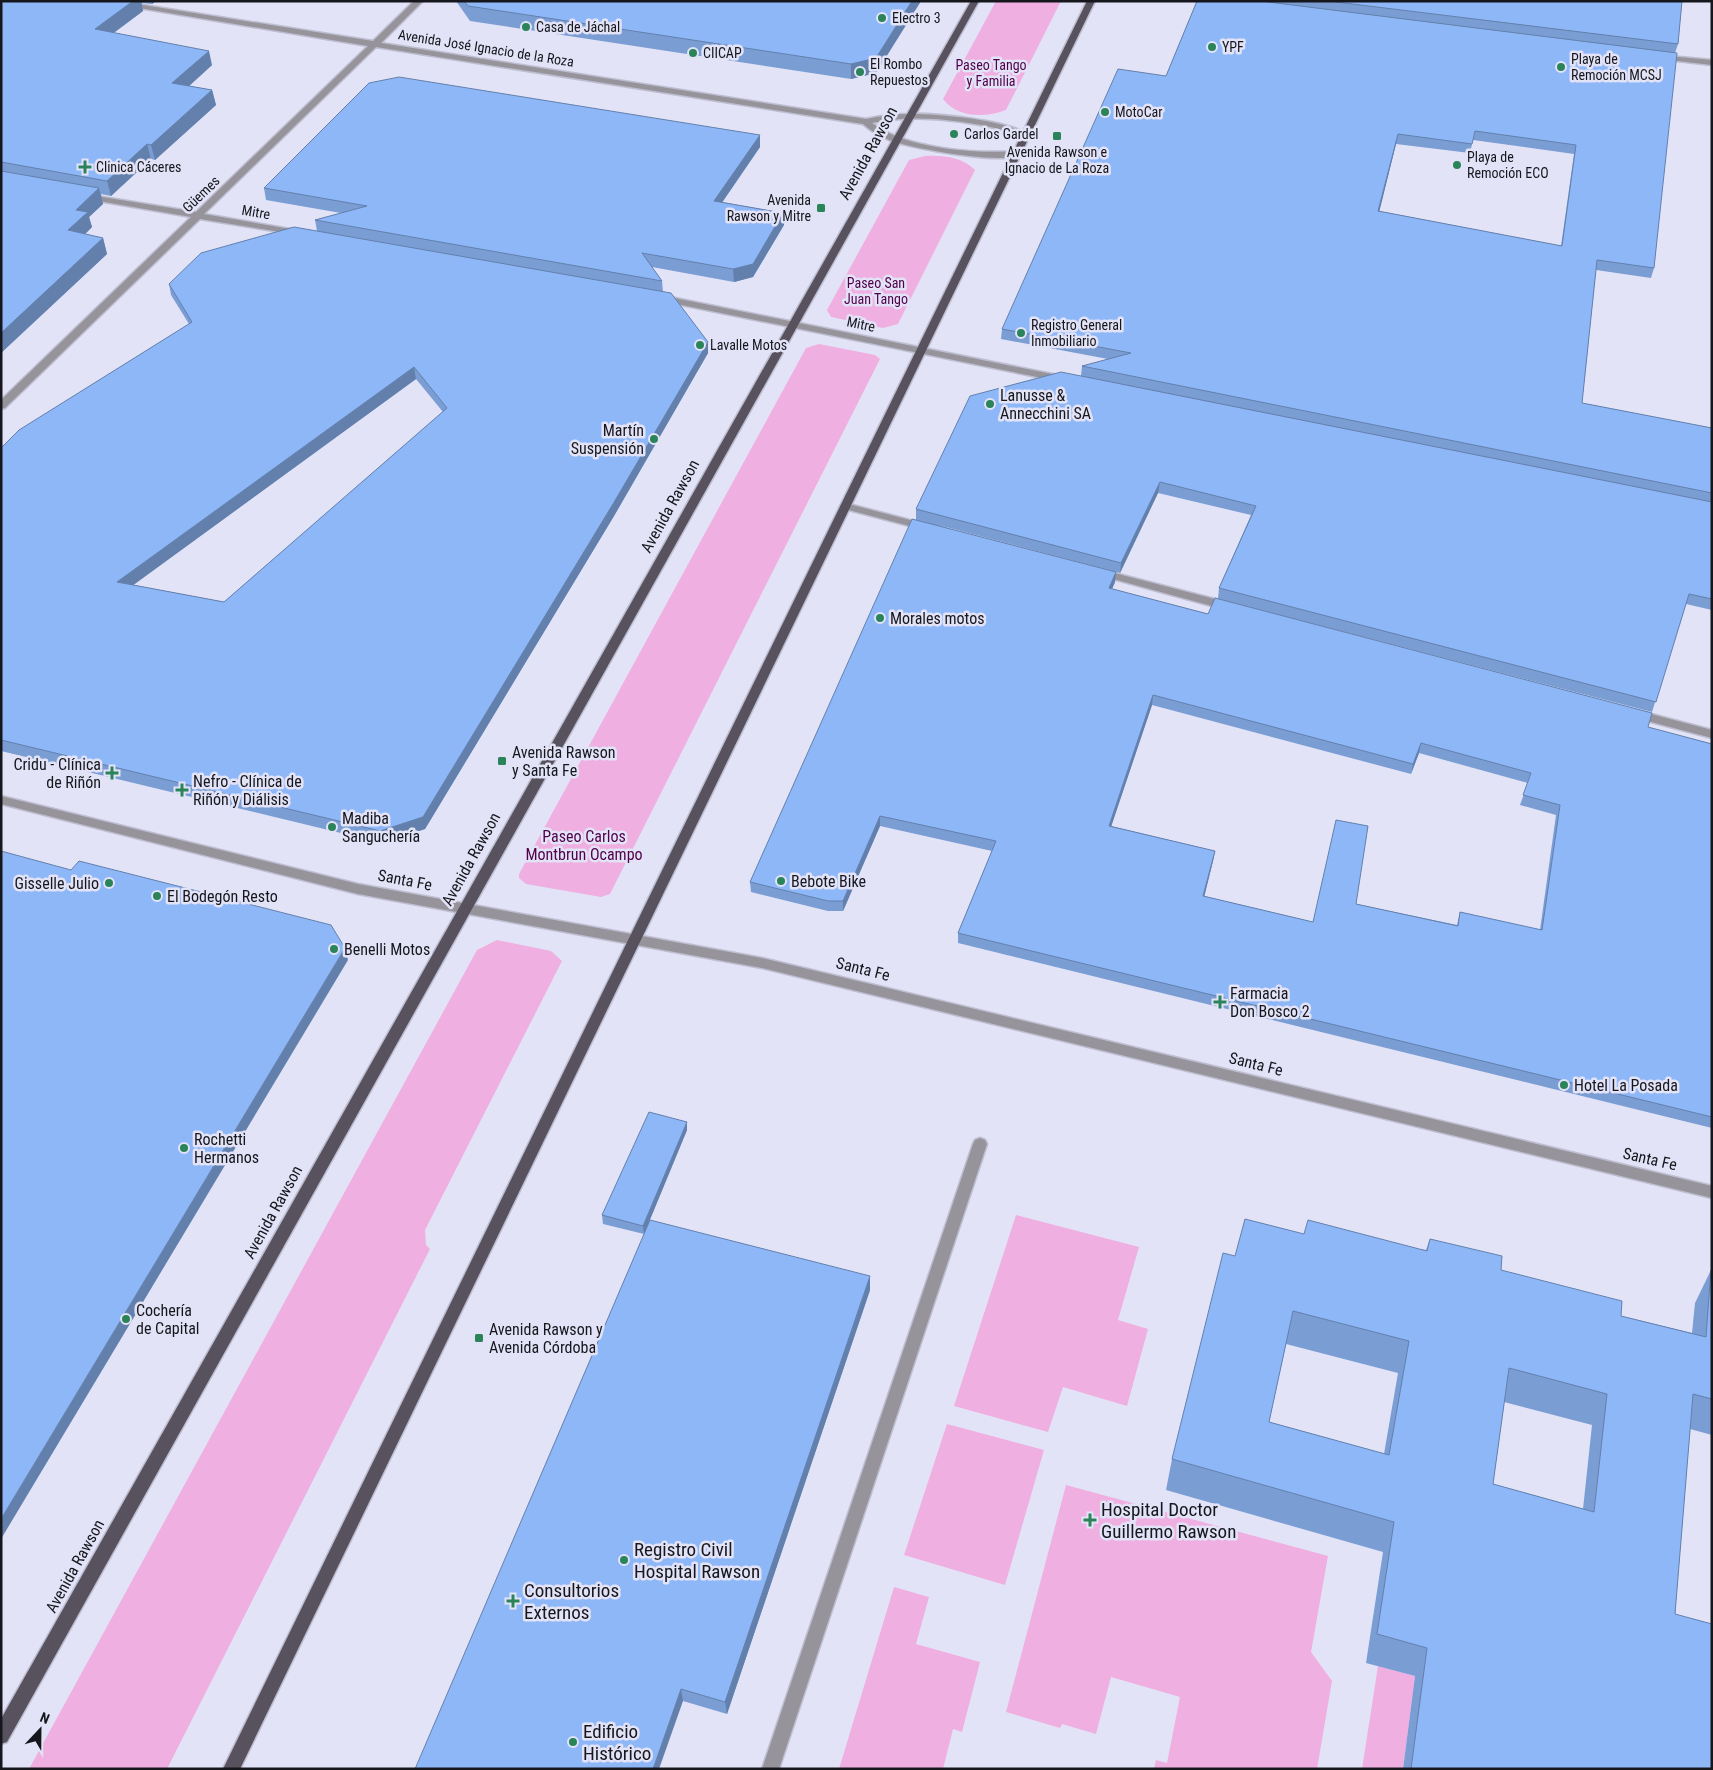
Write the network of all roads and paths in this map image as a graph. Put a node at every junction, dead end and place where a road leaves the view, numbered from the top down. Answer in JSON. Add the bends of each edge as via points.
{"nodes":[{"id":1,"x":101,"y":1,"type":"edge"},
{"id":2,"x":419,"y":1,"type":"edge"},
{"id":3,"x":974,"y":1,"type":"edge"},
{"id":4,"x":1091,"y":1,"type":"edge"},
{"id":5,"x":375,"y":44,"type":"junction"},
{"id":6,"x":1653,"y":56,"type":"edge"},
{"id":7,"x":1712,"y":63,"type":"edge"},
{"id":8,"x":911,"y":115,"type":"junction"},
{"id":9,"x":866,"y":122,"type":"junction"},
{"id":10,"x":1025,"y":136,"type":"junction"},
{"id":11,"x":897,"y":140,"type":"junction"},
{"id":12,"x":1017,"y":154,"type":"junction"},
{"id":13,"x":78,"y":195,"type":"edge"},
{"id":14,"x":198,"y":216,"type":"junction"},
{"id":15,"x":305,"y":235,"type":"edge"},
{"id":16,"x":646,"y":295,"type":"edge"},
{"id":17,"x":793,"y":324,"type":"junction"},
{"id":18,"x":921,"y":350,"type":"junction"},
{"id":19,"x":1072,"y":381,"type":"edge"},
{"id":20,"x":1,"y":406,"type":"edge"},
{"id":21,"x":845,"y":506,"type":"junction"},
{"id":22,"x":932,"y":529,"type":"edge"},
{"id":23,"x":1086,"y":569,"type":"edge"},
{"id":24,"x":1240,"y":610,"type":"edge"},
{"id":25,"x":1625,"y":711,"type":"edge"},
{"id":26,"x":1712,"y":734,"type":"edge"},
{"id":27,"x":1,"y":800,"type":"edge"},
{"id":28,"x":465,"y":908,"type":"junction"},
{"id":29,"x":634,"y":939,"type":"junction"},
{"id":30,"x":980,"y":1144,"type":"dead end"},
{"id":31,"x":1712,"y":1192,"type":"edge"},
{"id":32,"x":1,"y":1736,"type":"edge"},
{"id":33,"x":230,"y":1769,"type":"edge"},
{"id":34,"x":770,"y":1769,"type":"edge"}],
"edges":[{"from":1,"to":5,"type":"street","name":"Avenida José Ignacio de la Roza"},
{"from":2,"to":5,"type":"street","name":"Güemes"},
{"from":3,"to":8,"type":"main road","name":"Avenida Rawson"},
{"from":4,"to":10,"type":"main road"},
{"from":5,"to":9,"type":"street","name":"Avenida José Ignacio de la Roza"},
{"from":5,"to":14,"type":"street","name":"Güemes"},
{"from":6,"to":7,"type":"street"},
{"from":8,"to":9,"type":"street","name":"Avenida José Ignacio de la Roza"},
{"from":8,"to":10,"type":"street","name":"Avenida José Ignacio de la Roza","via":[[1007,128]]},
{"from":8,"to":11,"type":"main road","name":"Avenida Rawson"},
{"from":9,"to":11,"type":"street","name":"Avenida José Ignacio de la Roza","via":[[881,134]]},
{"from":10,"to":12,"type":"main road"},
{"from":11,"to":12,"type":"street","name":"Avenida José Ignacio de la Roza","via":[[993,156]]},
{"from":11,"to":17,"type":"main road","name":"Avenida Rawson"},
{"from":12,"to":18,"type":"main road"},
{"from":13,"to":14,"type":"street","name":"Mitre"},
{"from":14,"to":15,"type":"street","name":"Mitre"},
{"from":14,"to":20,"type":"street","name":"Güemes"},
{"from":16,"to":17,"type":"street","name":"Mitre"},
{"from":17,"to":18,"type":"street","name":"Mitre"},
{"from":17,"to":28,"type":"main road","name":"Avenida Rawson"},
{"from":18,"to":19,"type":"street","name":"Mitre"},
{"from":18,"to":21,"type":"main road"},
{"from":21,"to":22,"type":"street"},
{"from":21,"to":29,"type":"main road"},
{"from":23,"to":24,"type":"street"},
{"from":25,"to":26,"type":"street"},
{"from":27,"to":28,"type":"street","name":"Santa Fe","via":[[358,889]]},
{"from":28,"to":29,"type":"street","name":"Santa Fe"},
{"from":28,"to":32,"type":"main road","name":"Avenida Rawson"},
{"from":29,"to":31,"type":"street","name":"Santa Fe","via":[[762,963]]},
{"from":29,"to":33,"type":"main road"},
{"from":30,"to":34,"type":"street"}]}
